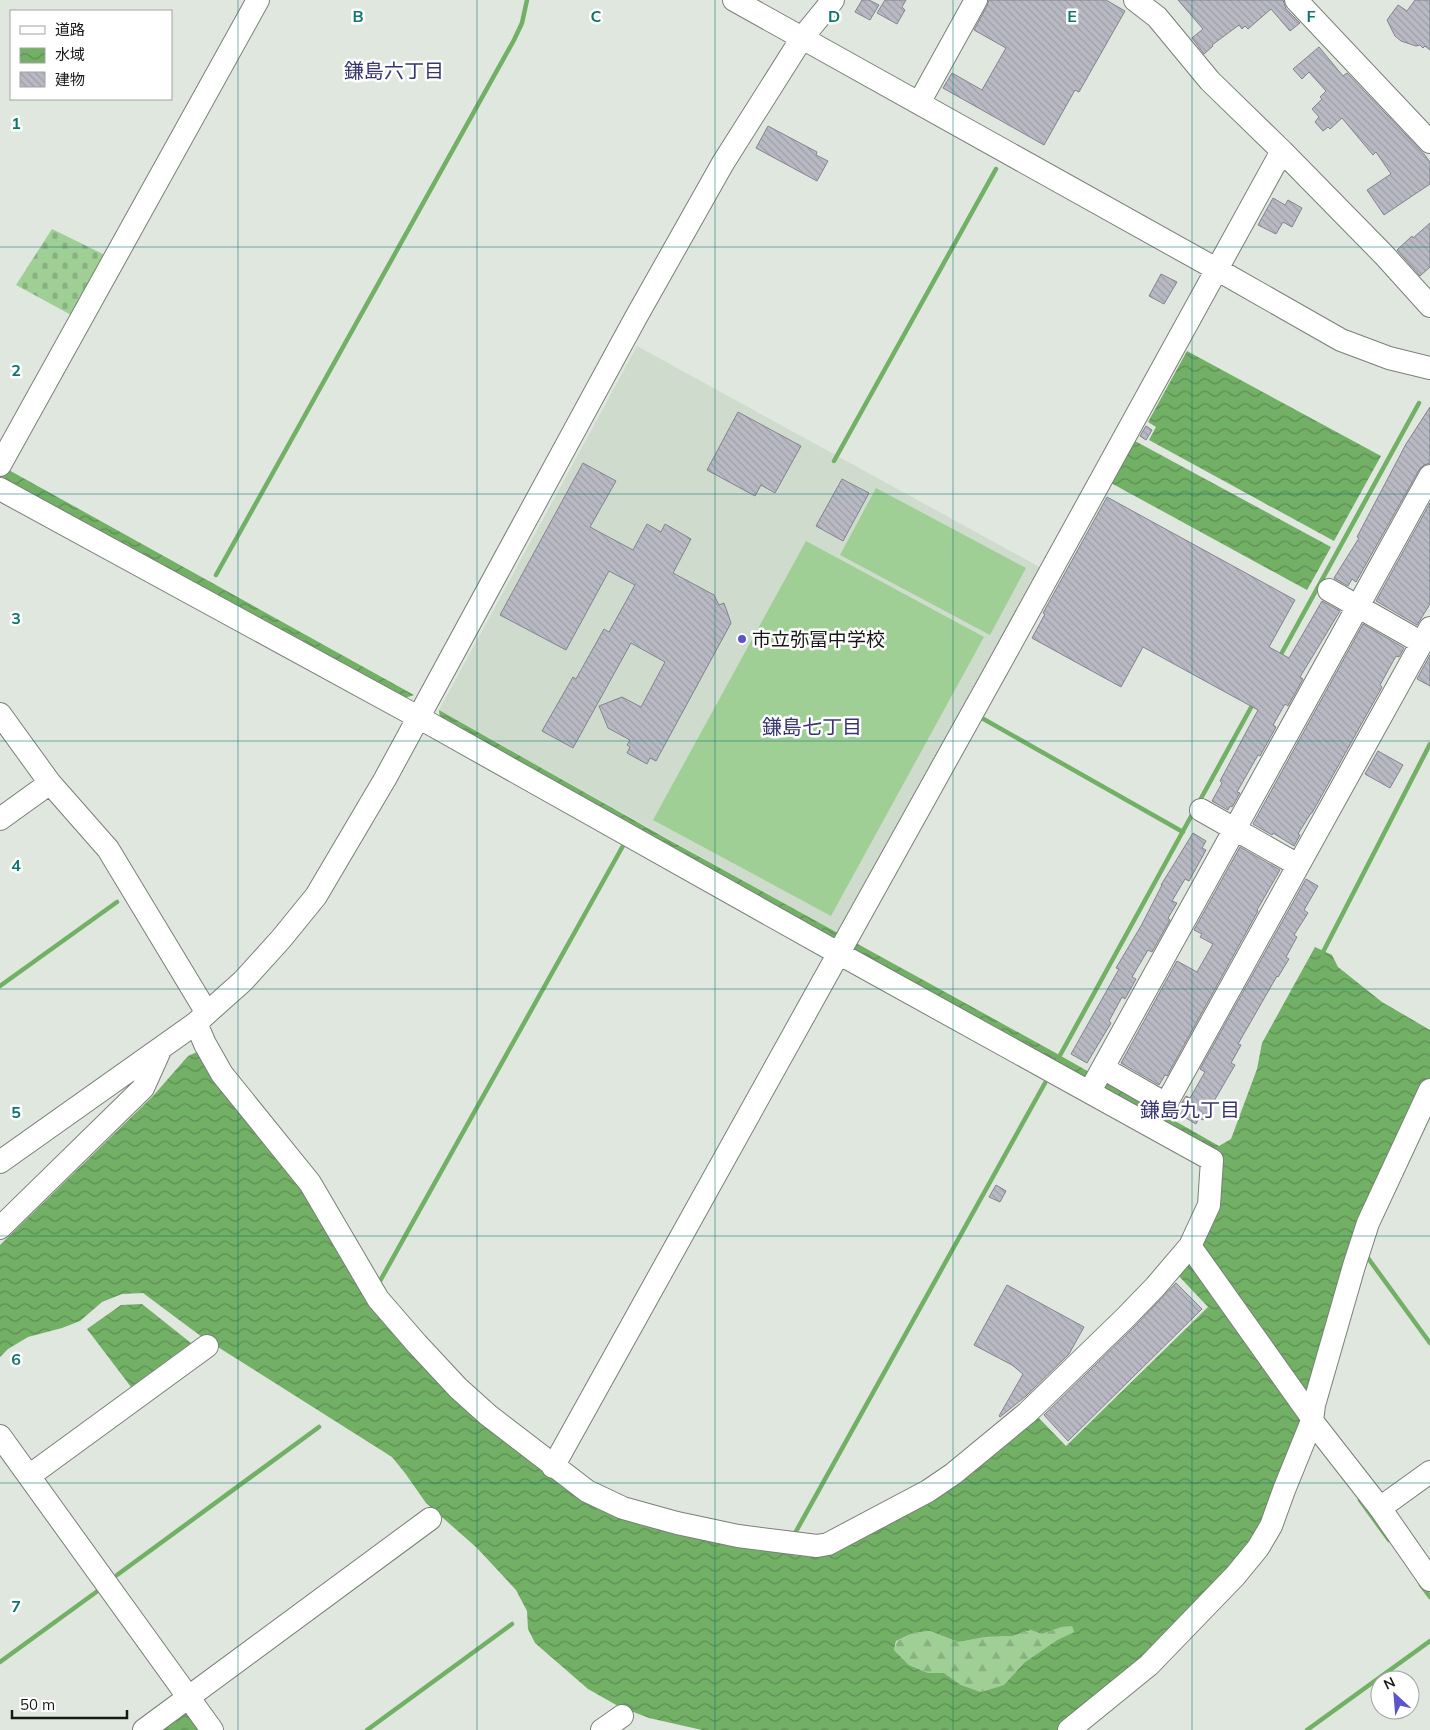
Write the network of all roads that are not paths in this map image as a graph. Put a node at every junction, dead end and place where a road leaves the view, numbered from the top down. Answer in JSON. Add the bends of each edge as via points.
{"nodes":[{"id":1,"x":258,"y":0,"type":"edge"},
{"id":2,"x":734,"y":0,"type":"edge"},
{"id":3,"x":833,"y":0,"type":"edge"},
{"id":4,"x":976,"y":0,"type":"edge"},
{"id":5,"x":1135,"y":0,"type":"edge"},
{"id":6,"x":1296,"y":0,"type":"edge"},
{"id":7,"x":802,"y":38,"type":"junction"},
{"id":8,"x":919,"y":103,"type":"junction"},
{"id":9,"x":1430,"y":142,"type":"edge"},
{"id":10,"x":1282,"y":151,"type":"junction"},
{"id":11,"x":1218,"y":270,"type":"junction"},
{"id":12,"x":1430,"y":306,"type":"edge"},
{"id":13,"x":1430,"y":368,"type":"edge"},
{"id":14,"x":0,"y":465,"type":"edge"},
{"id":15,"x":1430,"y":476,"type":"edge"},
{"id":16,"x":0,"y":489,"type":"edge"},
{"id":17,"x":1329,"y":590,"type":"dead end"},
{"id":18,"x":1357,"y":607,"type":"junction"},
{"id":19,"x":1426,"y":636,"type":"edge"},
{"id":20,"x":0,"y":714,"type":"edge"},
{"id":21,"x":418,"y":717,"type":"junction"},
{"id":22,"x":50,"y":783,"type":"junction"},
{"id":23,"x":1201,"y":810,"type":"dead end"},
{"id":24,"x":0,"y":819,"type":"edge"},
{"id":25,"x":1234,"y":829,"type":"junction"},
{"id":26,"x":1298,"y":865,"type":"junction"},
{"id":27,"x":843,"y":945,"type":"junction"},
{"id":28,"x":202,"y":1018,"type":"junction"},
{"id":29,"x":162,"y":1048,"type":"junction"},
{"id":30,"x":1098,"y":1077,"type":"junction"},
{"id":31,"x":1428,"y":1100,"type":"edge"},
{"id":32,"x":0,"y":1162,"type":"edge"},
{"id":33,"x":0,"y":1228,"type":"edge"},
{"id":34,"x":1192,"y":1247,"type":"junction"},
{"id":35,"x":207,"y":1346,"type":"dead end"},
{"id":36,"x":1311,"y":1418,"type":"junction"},
{"id":37,"x":0,"y":1436,"type":"edge"},
{"id":38,"x":553,"y":1467,"type":"junction"},
{"id":39,"x":1430,"y":1472,"type":"edge"},
{"id":40,"x":29,"y":1476,"type":"junction"},
{"id":41,"x":1380,"y":1508,"type":"junction"},
{"id":42,"x":430,"y":1519,"type":"dead end"},
{"id":43,"x":1430,"y":1580,"type":"edge"},
{"id":44,"x":189,"y":1698,"type":"junction"},
{"id":45,"x":622,"y":1716,"type":"dead end"},
{"id":46,"x":144,"y":1730,"type":"edge"},
{"id":47,"x":212,"y":1730,"type":"edge"},
{"id":48,"x":602,"y":1730,"type":"edge"},
{"id":49,"x":1069,"y":1730,"type":"edge"}],
"edges":[{"from":1,"to":14,"type":"street"},
{"from":2,"to":7,"type":"street"},
{"from":3,"to":7,"type":"street"},
{"from":4,"to":8,"type":"street"},
{"from":5,"to":10,"type":"street","via":[[1157,17],[1210,81]]},
{"from":6,"to":9,"type":"street"},
{"from":7,"to":8,"type":"street"},
{"from":7,"to":21,"type":"street","via":[[723,163]]},
{"from":8,"to":11,"type":"street"},
{"from":10,"to":11,"type":"street"},
{"from":10,"to":12,"type":"street"},
{"from":11,"to":13,"type":"street","via":[[1341,340],[1389,358]]},
{"from":11,"to":27,"type":"street"},
{"from":15,"to":18,"type":"street"},
{"from":16,"to":21,"type":"street"},
{"from":17,"to":18,"type":"street"},
{"from":18,"to":19,"type":"street"},
{"from":18,"to":25,"type":"street"},
{"from":19,"to":26,"type":"street"},
{"from":20,"to":22,"type":"street"},
{"from":21,"to":27,"type":"street"},
{"from":21,"to":28,"type":"street","via":[[316,896],[243,981]]},
{"from":22,"to":24,"type":"street"},
{"from":22,"to":28,"type":"street","via":[[108,849]]},
{"from":23,"to":25,"type":"street"},
{"from":25,"to":26,"type":"street"},
{"from":25,"to":30,"type":"street"},
{"from":26,"to":30,"type":"street","via":[[1166,1104]]},
{"from":27,"to":30,"type":"street"},
{"from":27,"to":38,"type":"street"},
{"from":28,"to":29,"type":"street"},
{"from":28,"to":38,"type":"street","via":[[205,1044],[222,1074],[310,1183],[378,1299],[458,1388]]},
{"from":29,"to":32,"type":"street"},
{"from":29,"to":33,"type":"street","via":[[143,1088]]},
{"from":30,"to":34,"type":"street","via":[[1212,1160],[1209,1205]]},
{"from":31,"to":36,"type":"street","via":[[1368,1223]]},
{"from":34,"to":36,"type":"street"},
{"from":34,"to":38,"type":"street","via":[[1125,1318],[1034,1406],[953,1474],[928,1491],[828,1544],[817,1546],[738,1536],[623,1508],[587,1491]]},
{"from":35,"to":40,"type":"street"},
{"from":36,"to":41,"type":"street"},
{"from":36,"to":49,"type":"street","via":[[1271,1526],[1236,1576],[1150,1665]]},
{"from":37,"to":40,"type":"street"},
{"from":39,"to":41,"type":"street"},
{"from":40,"to":44,"type":"street"},
{"from":41,"to":43,"type":"street"},
{"from":42,"to":44,"type":"street"},
{"from":44,"to":46,"type":"street"},
{"from":44,"to":47,"type":"street"},
{"from":45,"to":48,"type":"street"}]}
